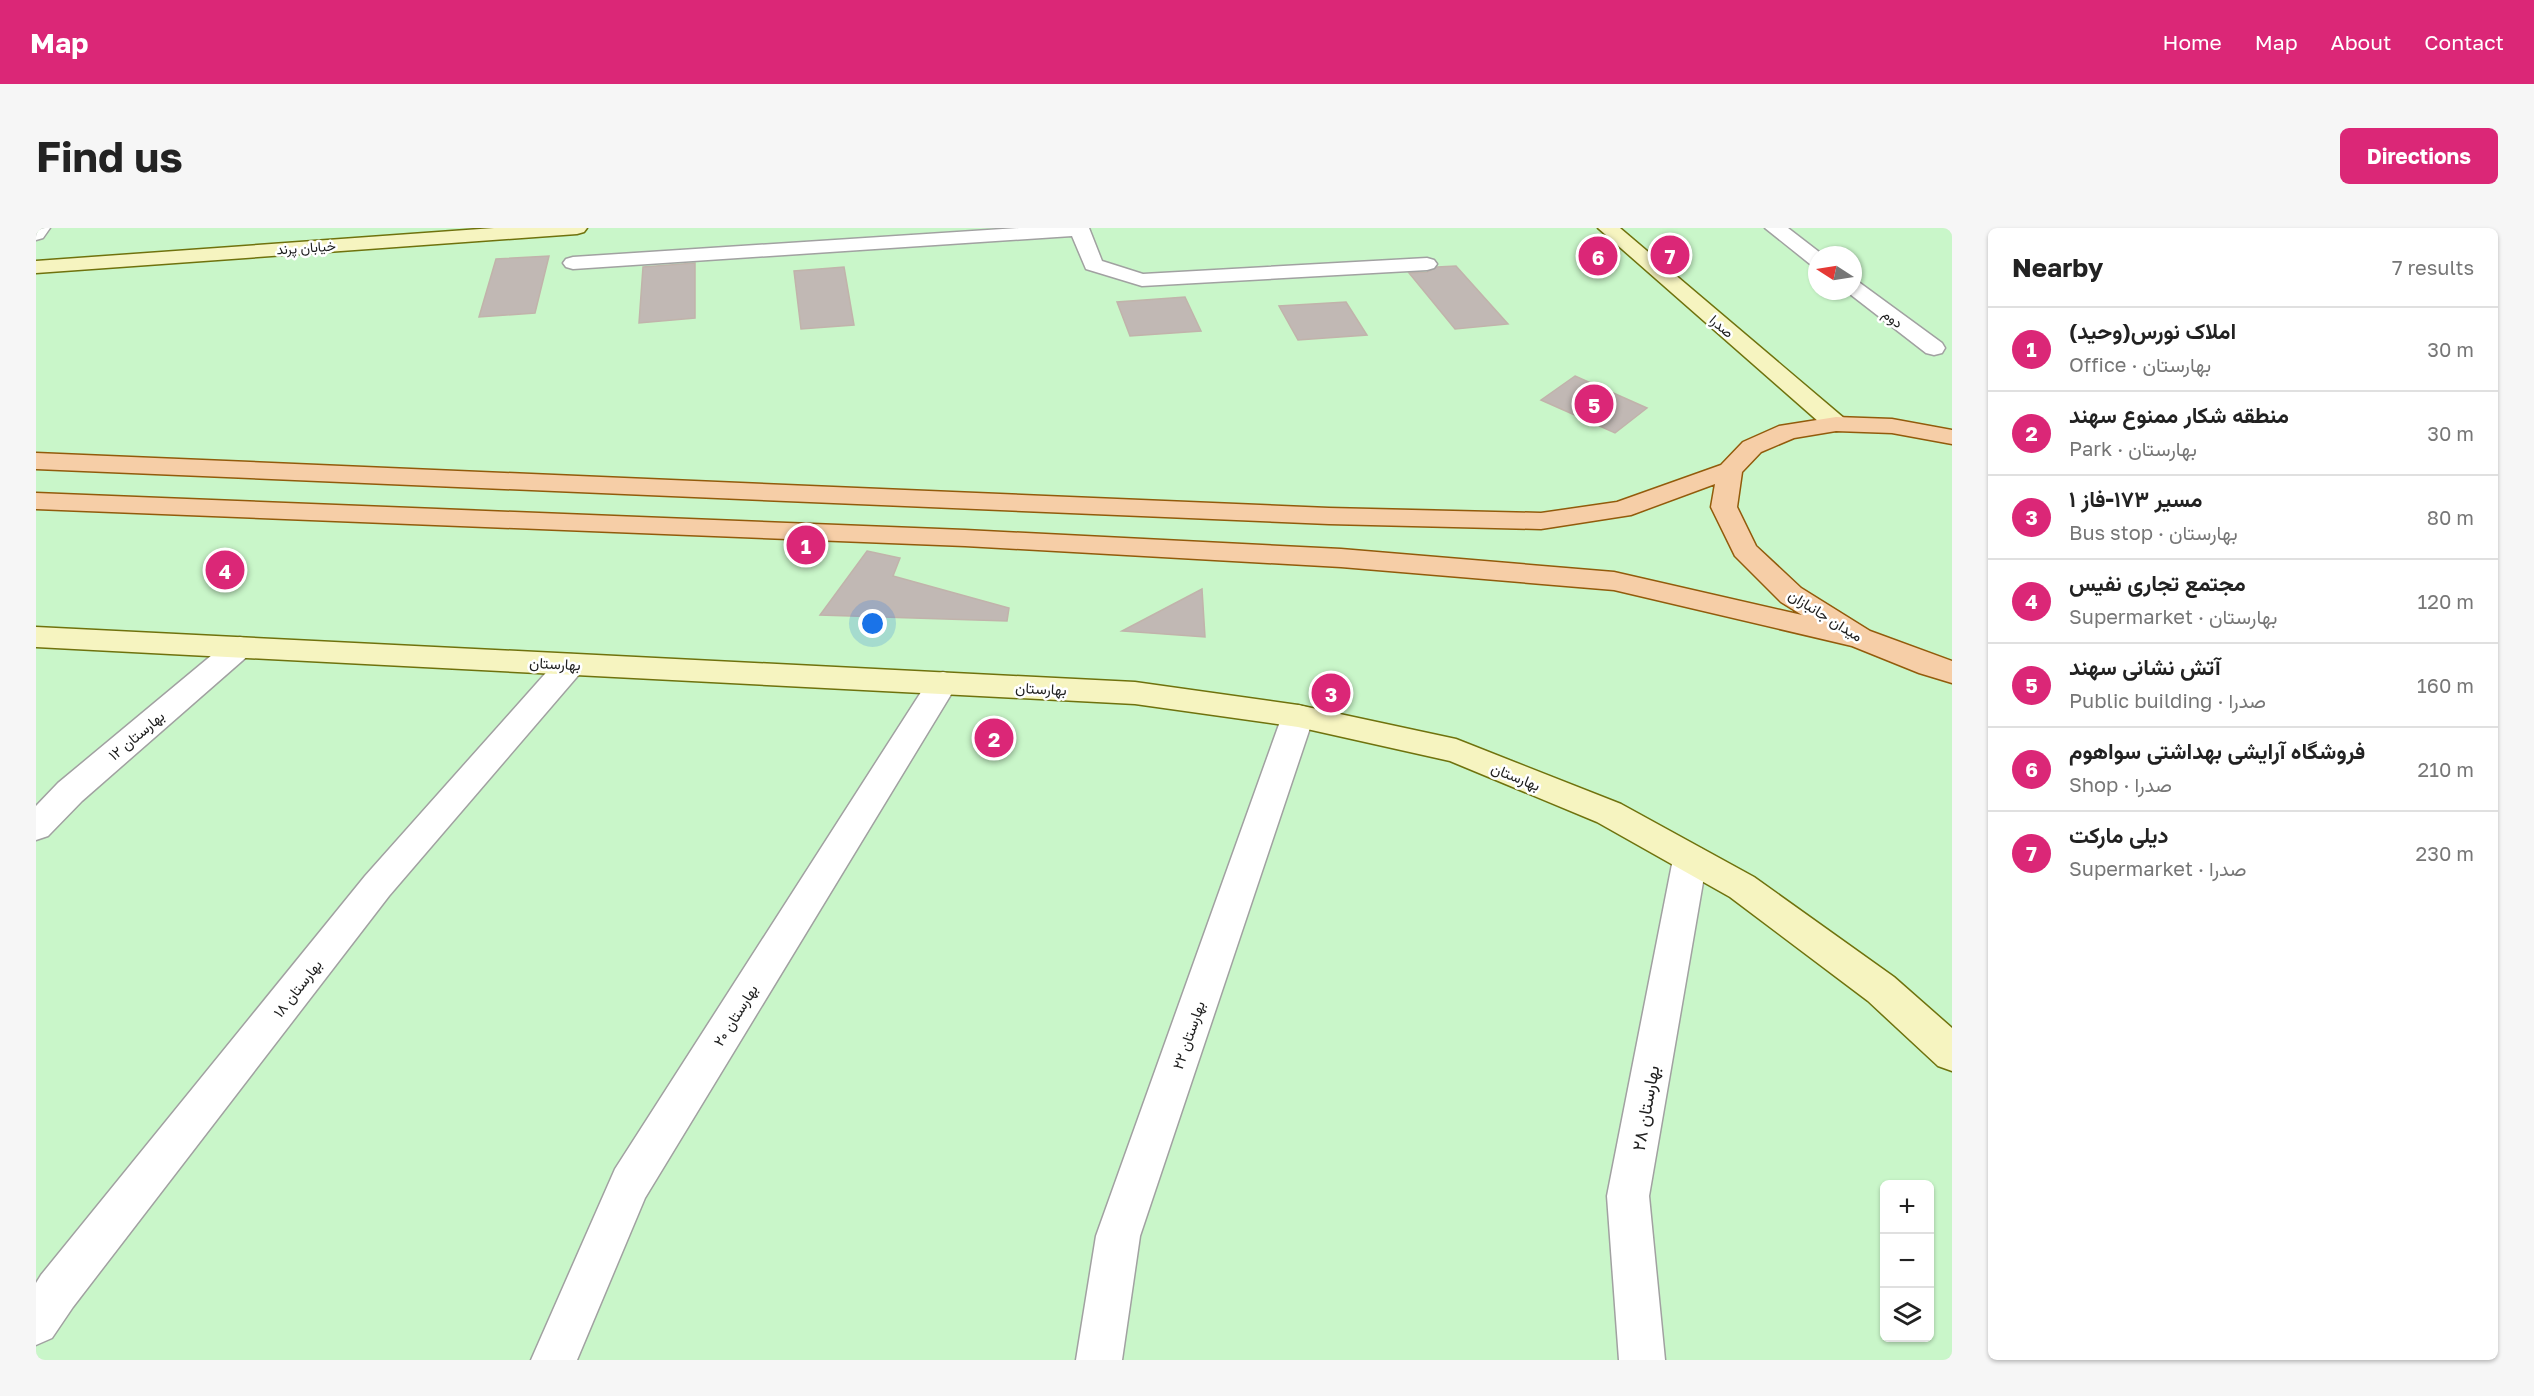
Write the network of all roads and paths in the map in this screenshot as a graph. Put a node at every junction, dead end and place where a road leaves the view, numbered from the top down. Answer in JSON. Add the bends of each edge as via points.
{"nodes":[{"id":1,"x":40,"y":228,"type":"edge"},
{"id":2,"x":577,"y":228,"type":"edge"},
{"id":3,"x":1608,"y":228,"type":"edge"},
{"id":4,"x":1774,"y":228,"type":"edge"},
{"id":5,"x":1080,"y":229,"type":"edge"},
{"id":6,"x":36,"y":234,"type":"edge"},
{"id":7,"x":1808,"y":253,"type":"edge"},
{"id":8,"x":573,"y":263,"type":"dead end"},
{"id":9,"x":1427,"y":264,"type":"dead end"},
{"id":10,"x":36,"y":267,"type":"edge"},
{"id":11,"x":1862,"y":294,"type":"edge"},
{"id":12,"x":1934,"y":348,"type":"dead end"},
{"id":13,"x":1836,"y":424,"type":"junction"},
{"id":14,"x":1952,"y":437,"type":"edge"},
{"id":15,"x":36,"y":461,"type":"edge"},
{"id":16,"x":1730,"y":470,"type":"junction"},
{"id":17,"x":36,"y":501,"type":"edge"},
{"id":18,"x":36,"y":637,"type":"edge"},
{"id":19,"x":1860,"y":638,"type":"junction"},
{"id":20,"x":240,"y":647,"type":"junction"},
{"id":21,"x":571,"y":664,"type":"junction"},
{"id":22,"x":1952,"y":672,"type":"edge"},
{"id":23,"x":943,"y":683,"type":"junction"},
{"id":24,"x":1298,"y":716,"type":"junction"},
{"id":25,"x":36,"y":827,"type":"edge"},
{"id":26,"x":1690,"y":859,"type":"junction"},
{"id":27,"x":1952,"y":1053,"type":"edge"},
{"id":28,"x":43,"y":1300,"type":"edge"},
{"id":29,"x":554,"y":1360,"type":"edge"},
{"id":30,"x":1099,"y":1360,"type":"edge"},
{"id":31,"x":1642,"y":1360,"type":"edge"}],
"edges":[{"from":1,"to":6,"type":"street"},
{"from":2,"to":10,"type":"street","name":"خیابان پرند"},
{"from":3,"to":13,"type":"street","name":"صدرا"},
{"from":4,"to":7,"type":"street"},
{"from":5,"to":8,"type":"street"},
{"from":5,"to":9,"type":"street","via":[[1093,265],[1142,280]]},
{"from":11,"to":12,"type":"street","name":"دوم"},
{"from":13,"to":14,"type":"main road","via":[[1892,426]]},
{"from":13,"to":16,"type":"main road","via":[[1788,431],[1752,447]]},
{"from":15,"to":16,"type":"main road","via":[[1329,516],[1541,521],[1622,509]]},
{"from":16,"to":19,"type":"main road","name":"میدان جانبازان","via":[[1724,507],[1745,550],[1791,596]]},
{"from":17,"to":19,"type":"main road","via":[[942,537],[1341,558],[1614,581]]},
{"from":18,"to":20,"type":"street","name":"بهارستان"},
{"from":19,"to":22,"type":"main road","name":"میدان جانبازان"},
{"from":20,"to":21,"type":"street","name":"بهارستان"},
{"from":20,"to":25,"type":"street","name":"بهارستان ۱۲","via":[[70,792]]},
{"from":21,"to":23,"type":"street","name":"بهارستان"},
{"from":21,"to":28,"type":"street","name":"بهارستان ۱۸","via":[[377,886]]},
{"from":23,"to":24,"type":"street","name":"بهارستان","via":[[1136,693]]},
{"from":23,"to":29,"type":"street","name":"بهارستان ۲۰","via":[[630,1184]]},
{"from":24,"to":26,"type":"street","name":"بهارستان","via":[[1456,751],[1609,813]]},
{"from":24,"to":30,"type":"street","name":"بهارستان ۲۲","via":[[1118,1236]]},
{"from":26,"to":27,"type":"street","name":"بهارستان","via":[[1742,888],[1881,989]]},
{"from":26,"to":31,"type":"street","name":"بهارستان ۲۸","via":[[1628,1196]]}]}
